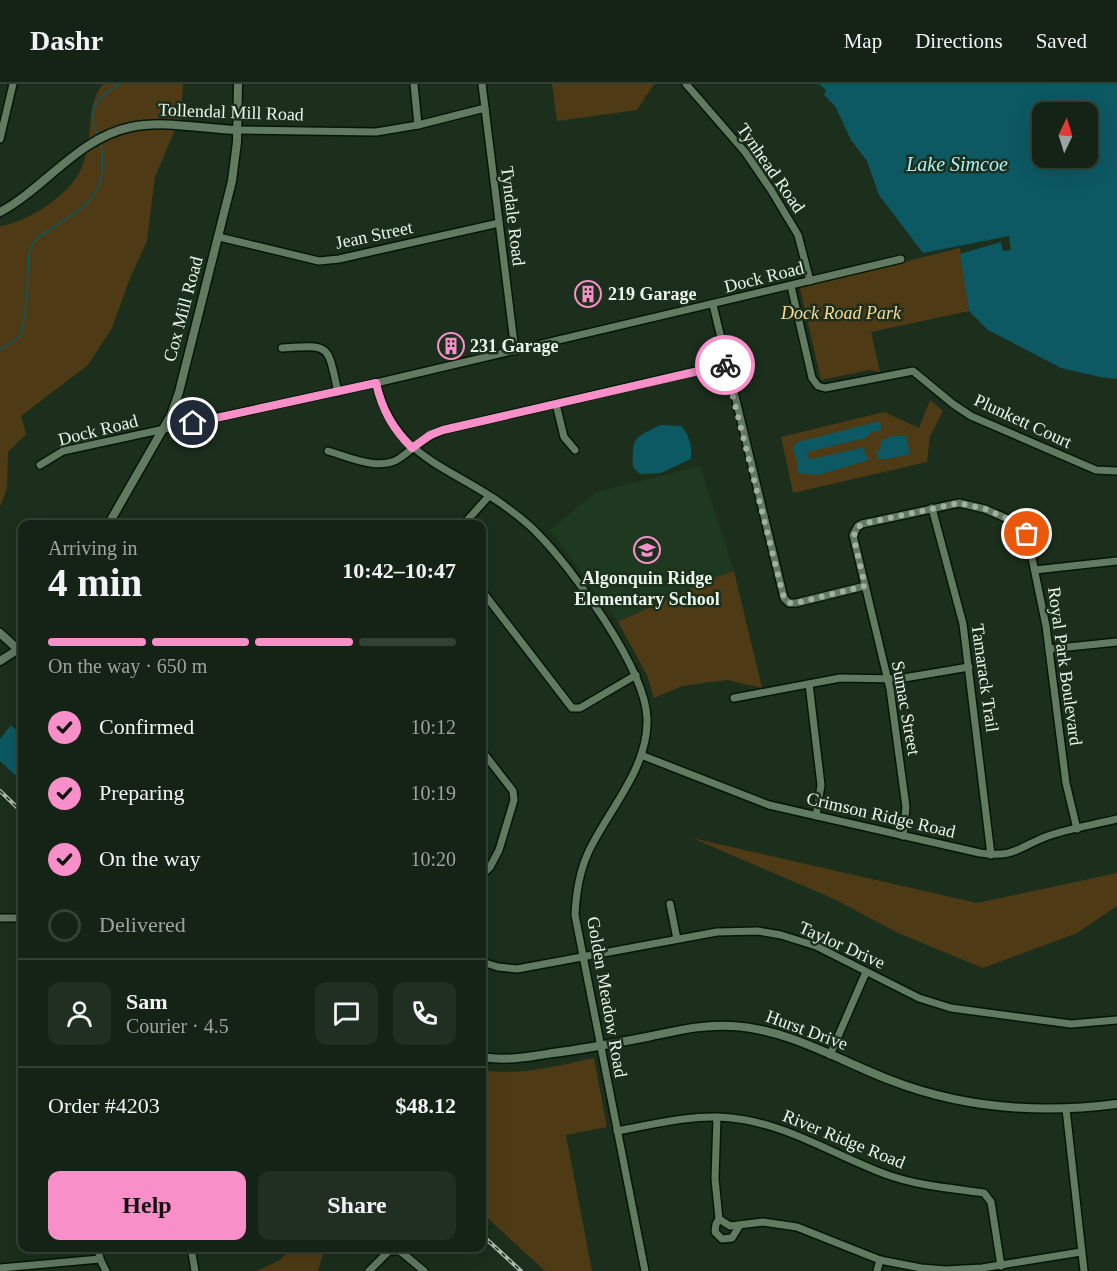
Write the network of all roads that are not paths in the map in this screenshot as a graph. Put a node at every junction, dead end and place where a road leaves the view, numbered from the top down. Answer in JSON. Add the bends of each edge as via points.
{"nodes":[{"id":1,"x":13,"y":84,"type":"edge"},
{"id":2,"x":238,"y":84,"type":"edge"},
{"id":3,"x":414,"y":84,"type":"edge"},
{"id":4,"x":482,"y":84,"type":"edge"},
{"id":5,"x":686,"y":84,"type":"edge"},
{"id":6,"x":485,"y":108,"type":"junction"},
{"id":7,"x":418,"y":125,"type":"junction"},
{"id":8,"x":237,"y":130,"type":"junction"},
{"id":9,"x":0,"y":139,"type":"edge"},
{"id":10,"x":0,"y":212,"type":"edge"},
{"id":11,"x":499,"y":223,"type":"junction"},
{"id":12,"x":219,"y":237,"type":"junction"},
{"id":13,"x":901,"y":259,"type":"dead end"},
{"id":14,"x":810,"y":281,"type":"junction"},
{"id":15,"x":791,"y":286,"type":"junction"},
{"id":16,"x":713,"y":305,"type":"junction"},
{"id":17,"x":282,"y":348,"type":"dead end"},
{"id":18,"x":515,"y":351,"type":"junction"},
{"id":19,"x":726,"y":364,"type":"junction"},
{"id":20,"x":376,"y":383,"type":"junction"},
{"id":21,"x":338,"y":392,"type":"junction"},
{"id":22,"x":556,"y":404,"type":"junction"},
{"id":23,"x":161,"y":430,"type":"junction"},
{"id":24,"x":412,"y":448,"type":"junction"},
{"id":25,"x":576,"y":450,"type":"dead end"},
{"id":26,"x":328,"y":451,"type":"dead end"},
{"id":27,"x":40,"y":465,"type":"dead end"},
{"id":28,"x":1117,"y":471,"type":"edge"},
{"id":29,"x":489,"y":495,"type":"junction"},
{"id":30,"x":932,"y":508,"type":"junction"},
{"id":31,"x":111,"y":520,"type":"edge"},
{"id":32,"x":467,"y":520,"type":"edge"},
{"id":33,"x":1117,"y":561,"type":"edge"},
{"id":34,"x":1035,"y":570,"type":"junction"},
{"id":35,"x":865,"y":586,"type":"junction"},
{"id":36,"x":486,"y":596,"type":"edge"},
{"id":37,"x":0,"y":633,"type":"edge"},
{"id":38,"x":1117,"y":642,"type":"edge"},
{"id":39,"x":18,"y":648,"type":"edge"},
{"id":40,"x":1049,"y":649,"type":"junction"},
{"id":41,"x":18,"y":651,"type":"edge"},
{"id":42,"x":0,"y":660,"type":"edge"},
{"id":43,"x":969,"y":667,"type":"junction"},
{"id":44,"x":636,"y":675,"type":"junction"},
{"id":45,"x":887,"y":679,"type":"junction"},
{"id":46,"x":809,"y":684,"type":"junction"},
{"id":47,"x":734,"y":698,"type":"dead end"},
{"id":48,"x":641,"y":755,"type":"junction"},
{"id":49,"x":486,"y":756,"type":"edge"},
{"id":50,"x":816,"y":816,"type":"junction"},
{"id":51,"x":1117,"y":819,"type":"edge"},
{"id":52,"x":1077,"y":829,"type":"junction"},
{"id":53,"x":903,"y":836,"type":"junction"},
{"id":54,"x":991,"y":855,"type":"junction"},
{"id":55,"x":486,"y":871,"type":"edge"},
{"id":56,"x":670,"y":904,"type":"dead end"},
{"id":57,"x":0,"y":918,"type":"edge"},
{"id":58,"x":18,"y":918,"type":"edge"},
{"id":59,"x":677,"y":939,"type":"junction"},
{"id":60,"x":583,"y":957,"type":"junction"},
{"id":61,"x":486,"y":963,"type":"edge"},
{"id":62,"x":866,"y":972,"type":"junction"},
{"id":63,"x":1117,"y":1020,"type":"edge"},
{"id":64,"x":600,"y":1046,"type":"junction"},
{"id":65,"x":830,"y":1055,"type":"junction"},
{"id":66,"x":486,"y":1057,"type":"edge"},
{"id":67,"x":1117,"y":1104,"type":"edge"},
{"id":68,"x":1066,"y":1109,"type":"junction"},
{"id":69,"x":717,"y":1117,"type":"junction"},
{"id":70,"x":617,"y":1131,"type":"junction"},
{"id":71,"x":719,"y":1219,"type":"junction"},
{"id":72,"x":740,"y":1225,"type":"junction"},
{"id":73,"x":99,"y":1252,"type":"edge"},
{"id":74,"x":192,"y":1252,"type":"edge"},
{"id":75,"x":388,"y":1252,"type":"edge"},
{"id":76,"x":401,"y":1252,"type":"edge"},
{"id":77,"x":1081,"y":1252,"type":"junction"},
{"id":78,"x":100,"y":1259,"type":"junction"},
{"id":79,"x":880,"y":1260,"type":"junction"},
{"id":80,"x":1001,"y":1266,"type":"junction"},
{"id":81,"x":0,"y":1268,"type":"edge"},
{"id":82,"x":900,"y":1268,"type":"edge"},
{"id":83,"x":106,"y":1271,"type":"edge"},
{"id":84,"x":195,"y":1271,"type":"edge"},
{"id":85,"x":369,"y":1271,"type":"edge"},
{"id":86,"x":424,"y":1271,"type":"edge"},
{"id":87,"x":645,"y":1271,"type":"edge"},
{"id":88,"x":877,"y":1271,"type":"edge"},
{"id":89,"x":1084,"y":1271,"type":"edge"}],
"edges":[{"from":1,"to":9,"type":"street"},
{"from":2,"to":8,"type":"street","name":"Cox Mill Road"},
{"from":3,"to":7,"type":"street"},
{"from":4,"to":6,"type":"street","name":"Tyndale Road"},
{"from":5,"to":14,"type":"street","name":"Tynhead Road","via":[[745,152],[771,190],[798,235]]},
{"from":6,"to":7,"type":"street","name":"Tollendal Mill Road"},
{"from":6,"to":11,"type":"street","name":"Tyndale Road"},
{"from":7,"to":8,"type":"street","name":"Tollendal Mill Road","via":[[368,132]]},
{"from":8,"to":10,"type":"street","name":"Tollendal Mill Road","via":[[156,125],[110,134],[89,145]]},
{"from":8,"to":12,"type":"street","name":"Cox Mill Road","via":[[234,169]]},
{"from":11,"to":12,"type":"street","name":"Jean Street","via":[[319,261]]},
{"from":11,"to":18,"type":"street","name":"Tyndale Road"},
{"from":12,"to":23,"type":"street","name":"Cox Mill Road","via":[[178,392],[171,415]]},
{"from":13,"to":14,"type":"street","name":"Dock Road"},
{"from":14,"to":15,"type":"street","name":"Dock Road"},
{"from":15,"to":16,"type":"street","name":"Dock Road"},
{"from":15,"to":28,"type":"street","name":"Plunkett Court","via":[[812,378],[818,386],[825,388],[913,371],[971,416],[1096,470]]},
{"from":16,"to":18,"type":"street","name":"Dock Road"},
{"from":16,"to":19,"type":"street"},
{"from":17,"to":21,"type":"street","via":[[317,346],[324,350],[330,358]]},
{"from":18,"to":20,"type":"street","name":"Dock Road"},
{"from":19,"to":22,"type":"street"},
{"from":19,"to":35,"type":"street","via":[[784,598],[796,603]]},
{"from":20,"to":21,"type":"street","name":"Dock Road"},
{"from":20,"to":24,"type":"street","name":"Golden Meadow Road","via":[[389,421]]},
{"from":21,"to":23,"type":"street","name":"Dock Road"},
{"from":22,"to":24,"type":"street","via":[[437,432]]},
{"from":22,"to":25,"type":"street","via":[[564,437]]},
{"from":23,"to":27,"type":"street","name":"Dock Road","via":[[63,451]]},
{"from":23,"to":31,"type":"street","name":"Cox Mill Road"},
{"from":24,"to":26,"type":"street","via":[[399,459],[385,463]]},
{"from":24,"to":29,"type":"street","name":"Golden Meadow Road"},
{"from":29,"to":32,"type":"street"},
{"from":29,"to":44,"type":"street","name":"Golden Meadow Road","via":[[548,544],[593,604]]},
{"from":30,"to":34,"type":"street","name":"Royal Park Boulevard","via":[[959,503],[975,506],[1022,525]]},
{"from":30,"to":35,"type":"street","name":"Royal Park Boulevard","via":[[858,526],[854,539]]},
{"from":30,"to":43,"type":"street","name":"Tamarack Trail","via":[[962,617]]},
{"from":33,"to":34,"type":"street"},
{"from":34,"to":40,"type":"street","name":"Royal Park Boulevard"},
{"from":35,"to":45,"type":"street","name":"Sumac Street"},
{"from":36,"to":44,"type":"street","via":[[573,708],[580,708]]},
{"from":37,"to":39,"type":"street"},
{"from":38,"to":40,"type":"street"},
{"from":40,"to":52,"type":"street","name":"Royal Park Boulevard","via":[[1066,783]]},
{"from":41,"to":42,"type":"street"},
{"from":43,"to":45,"type":"street"},
{"from":43,"to":54,"type":"street","name":"Tamarack Trail"},
{"from":44,"to":48,"type":"street","name":"Golden Meadow Road","via":[[647,716]]},
{"from":45,"to":46,"type":"street","via":[[848,677]]},
{"from":45,"to":53,"type":"street","name":"Sumac Street","via":[[906,807]]},
{"from":46,"to":47,"type":"street"},
{"from":46,"to":50,"type":"street","via":[[821,785]]},
{"from":48,"to":50,"type":"street","name":"Crimson Ridge Road","via":[[758,802]]},
{"from":48,"to":60,"type":"street","name":"Golden Meadow Road","via":[[579,878],[575,915]]},
{"from":49,"to":55,"type":"street","via":[[513,791],[514,800],[499,850]]},
{"from":50,"to":53,"type":"street","name":"Crimson Ridge Road"},
{"from":51,"to":52,"type":"street","name":"Crimson Ridge Road"},
{"from":52,"to":54,"type":"street","name":"Crimson Ridge Road","via":[[1047,837],[1014,853]]},
{"from":53,"to":54,"type":"street","name":"Crimson Ridge Road"},
{"from":56,"to":59,"type":"street"},
{"from":57,"to":58,"type":"street"},
{"from":59,"to":60,"type":"street","name":"Taylor Drive"},
{"from":59,"to":62,"type":"street","name":"Taylor Drive","via":[[725,931],[775,934],[816,946]]},
{"from":60,"to":61,"type":"street","name":"Taylor Drive","via":[[517,969]]},
{"from":60,"to":64,"type":"street","name":"Golden Meadow Road"},
{"from":62,"to":63,"type":"street","name":"Taylor Drive","via":[[919,998],[951,1008],[1071,1024]]},
{"from":62,"to":65,"type":"street"},
{"from":64,"to":65,"type":"street","name":"Hurst Drive","via":[[696,1026],[734,1026],[780,1034]]},
{"from":64,"to":66,"type":"street","name":"Hurst Drive","via":[[515,1059]]},
{"from":64,"to":70,"type":"street","name":"Golden Meadow Road"},
{"from":65,"to":68,"type":"street","name":"Hurst Drive","via":[[891,1081],[940,1096],[992,1106]]},
{"from":67,"to":68,"type":"street","name":"Hurst Drive"},
{"from":68,"to":77,"type":"street"},
{"from":69,"to":70,"type":"street","name":"River Ridge Road"},
{"from":69,"to":71,"type":"street","via":[[715,1179]]},
{"from":69,"to":80,"type":"street","name":"River Ridge Road","via":[[771,1126],[906,1181],[987,1194]]},
{"from":70,"to":87,"type":"street","name":"Golden Meadow Road"},
{"from":71,"to":72,"type":"street","via":[[730,1226]]},
{"from":71,"to":72,"type":"street","via":[[715,1232],[722,1239],[736,1235]]},
{"from":72,"to":79,"type":"street","via":[[763,1222],[798,1227]]},
{"from":73,"to":78,"type":"street"},
{"from":74,"to":84,"type":"street"},
{"from":75,"to":85,"type":"street"},
{"from":76,"to":86,"type":"street"},
{"from":77,"to":80,"type":"street"},
{"from":77,"to":89,"type":"street"},
{"from":78,"to":81,"type":"street"},
{"from":78,"to":83,"type":"street"},
{"from":79,"to":82,"type":"street"},
{"from":79,"to":88,"type":"street"},
{"from":80,"to":82,"type":"street"}]}
